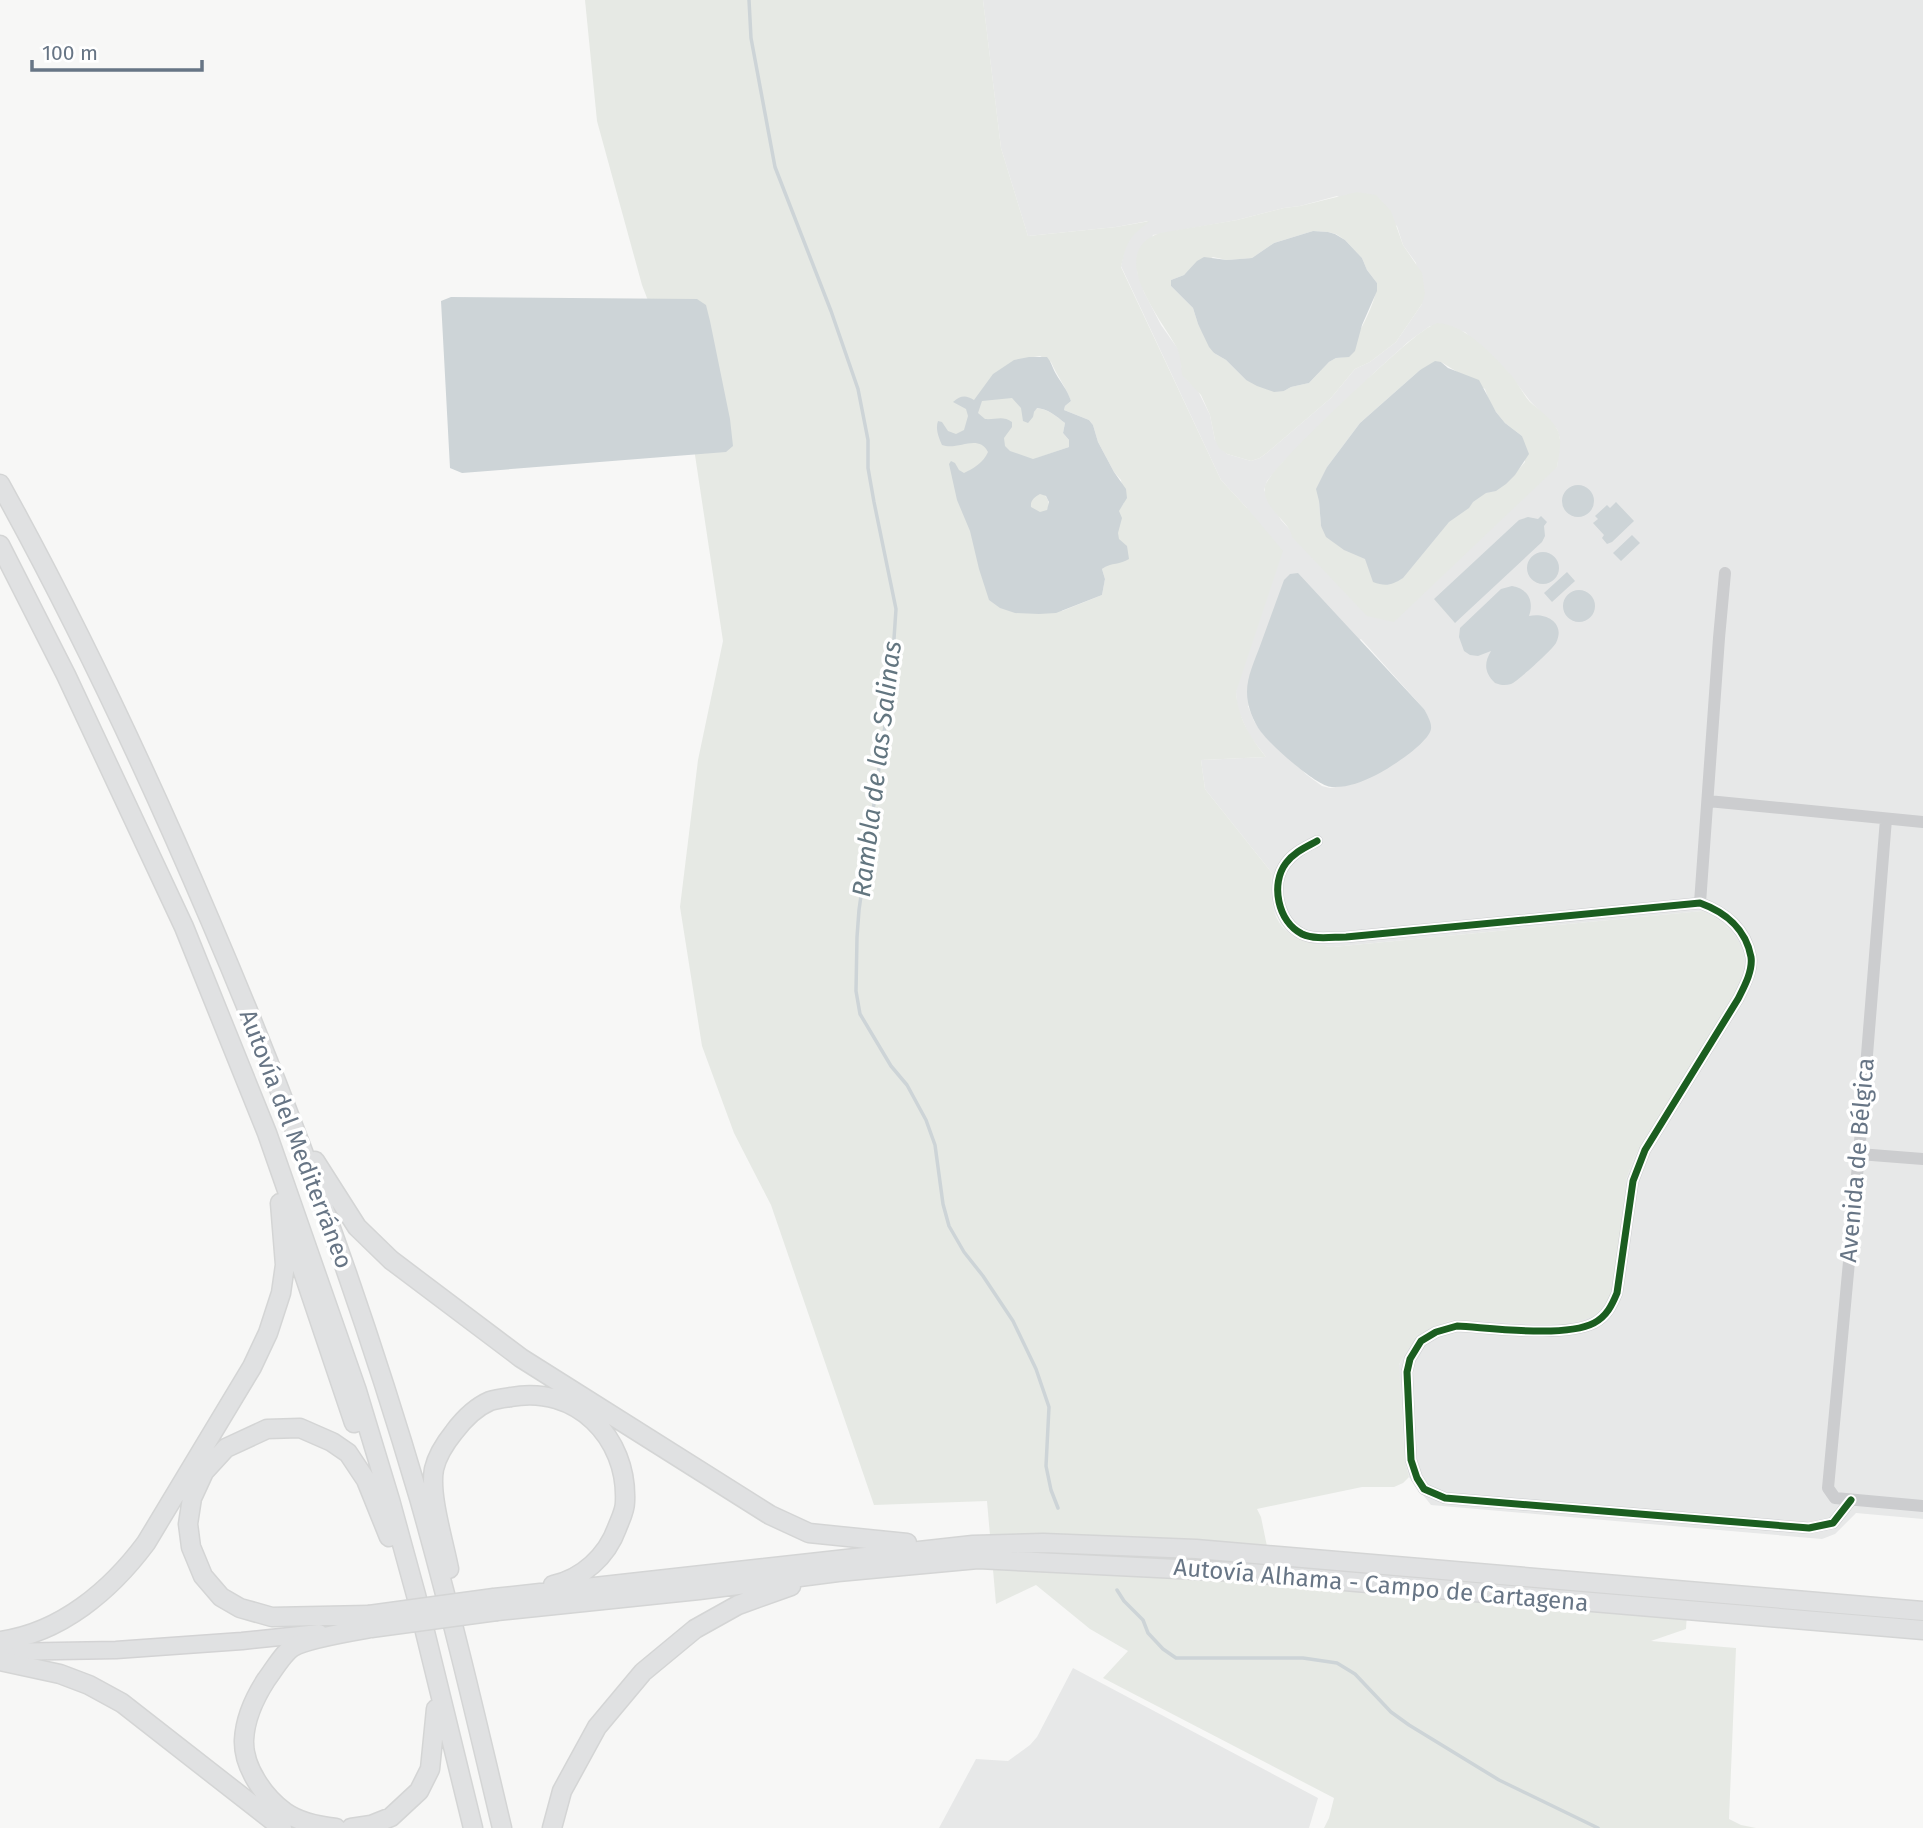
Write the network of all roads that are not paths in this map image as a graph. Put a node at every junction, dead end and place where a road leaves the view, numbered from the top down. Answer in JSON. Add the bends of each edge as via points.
{"nodes":[{"id":1,"x":0,"y":484,"type":"edge"},
{"id":2,"x":0,"y":545,"type":"edge"},
{"id":3,"x":1725,"y":573,"type":"dead end"},
{"id":4,"x":1708,"y":802,"type":"junction"},
{"id":5,"x":1885,"y":819,"type":"junction"},
{"id":6,"x":1923,"y":822,"type":"edge"},
{"id":7,"x":137,"y":827,"type":"junction"},
{"id":8,"x":1317,"y":841,"type":"dead end"},
{"id":9,"x":1700,"y":903,"type":"junction"},
{"id":10,"x":296,"y":1129,"type":"junction"},
{"id":11,"x":1858,"y":1154,"type":"junction"},
{"id":12,"x":1923,"y":1159,"type":"edge"},
{"id":13,"x":280,"y":1203,"type":"junction"},
{"id":14,"x":1851,"y":1500,"type":"junction"},
{"id":15,"x":1923,"y":1506,"type":"edge"},
{"id":16,"x":389,"y":1537,"type":"junction"},
{"id":17,"x":972,"y":1545,"type":"junction"},
{"id":18,"x":838,"y":1572,"type":"junction"},
{"id":19,"x":496,"y":1604,"type":"junction"},
{"id":20,"x":1923,"y":1604,"type":"edge"},
{"id":21,"x":1891,"y":1608,"type":"junction"},
{"id":22,"x":1923,"y":1611,"type":"edge"},
{"id":23,"x":370,"y":1621,"type":"junction"},
{"id":24,"x":1923,"y":1630,"type":"edge"},
{"id":25,"x":0,"y":1643,"type":"edge"},
{"id":26,"x":0,"y":1652,"type":"edge"},
{"id":27,"x":0,"y":1661,"type":"edge"},
{"id":28,"x":436,"y":1709,"type":"junction"},
{"id":29,"x":282,"y":1828,"type":"edge"},
{"id":30,"x":336,"y":1828,"type":"edge"},
{"id":31,"x":351,"y":1828,"type":"edge"},
{"id":32,"x":464,"y":1828,"type":"edge"},
{"id":33,"x":473,"y":1828,"type":"edge"},
{"id":34,"x":502,"y":1828,"type":"edge"},
{"id":35,"x":509,"y":1828,"type":"edge"},
{"id":36,"x":552,"y":1828,"type":"edge"}],
"edges":[{"from":1,"to":10,"type":"highway","name":"Autovía del Mediterráneo","via":[[137,752]]},
{"from":2,"to":7,"type":"highway","name":"Autovía del Mediterráneo"},
{"from":3,"to":4,"type":"street"},
{"from":4,"to":5,"type":"street"},
{"from":4,"to":9,"type":"street"},
{"from":5,"to":6,"type":"street"},
{"from":5,"to":11,"type":"street","name":"Avenida de Bélgica"},
{"from":7,"to":13,"type":"highway"},
{"from":7,"to":33,"type":"highway","name":"Autovía del Mediterráneo","via":[[184,927],[267,1133],[332,1317],[416,1595]]},
{"from":8,"to":9,"type":"street","via":[[1286,862],[1279,875],[1278,895],[1291,925],[1313,937]]},
{"from":9,"to":14,"type":"street","via":[[1718,910],[1740,932],[1750,967],[1738,999],[1645,1150],[1633,1181],[1618,1293],[1611,1308],[1596,1322],[1568,1331],[1457,1326],[1421,1341],[1407,1372],[1411,1460],[1424,1489],[1445,1498],[1809,1528],[1833,1523]]},
{"from":10,"to":17,"type":"highway","via":[[357,1227],[391,1260],[521,1358],[770,1515],[808,1533],[899,1544],[962,1540]]},
{"from":10,"to":34,"type":"highway","name":"Autovía del Mediterráneo","via":[[337,1241],[418,1497]]},
{"from":11,"to":12,"type":"street"},
{"from":11,"to":14,"type":"street","name":"Avenida de Bélgica","via":[[1828,1488],[1835,1498]]},
{"from":13,"to":16,"type":"highway"},
{"from":13,"to":25,"type":"highway","via":[[285,1265],[268,1333],[146,1543],[110,1585],[76,1611],[45,1629]]},
{"from":14,"to":15,"type":"street"},
{"from":16,"to":23,"type":"highway","via":[[366,1480],[348,1453],[300,1428],[267,1429],[226,1448],[204,1472],[192,1498],[191,1548],[203,1576],[221,1597],[272,1617]]},
{"from":16,"to":28,"type":"highway"},
{"from":17,"to":19,"type":"highway"},
{"from":17,"to":21,"type":"highway","name":"Autovía Alhama - Campo de Cartagena","via":[[1196,1549]]},
{"from":18,"to":19,"type":"highway","via":[[699,1590]]},
{"from":18,"to":24,"type":"highway","name":"Autovía Alhama - Campo de Cartagena","via":[[978,1559],[1238,1572]]},
{"from":18,"to":36,"type":"highway","via":[[738,1605],[695,1629],[643,1672],[597,1727],[562,1791]]},
{"from":19,"to":23,"type":"highway","bridge":true},
{"from":19,"to":35,"type":"highway","via":[[565,1583],[594,1564],[613,1540],[626,1505],[623,1471],[610,1439],[584,1411],[558,1398],[528,1394],[490,1401],[463,1420],[446,1441],[434,1469],[435,1497],[454,1591]]},
{"from":20,"to":21,"type":"highway","via":[[1902,1602]]},
{"from":21,"to":22,"type":"highway","name":"Autovía Alhama - Campo de Cartagena"},
{"from":23,"to":25,"type":"main road","via":[[117,1642]]},
{"from":23,"to":26,"type":"main road","via":[[242,1641]]},
{"from":23,"to":30,"type":"highway","via":[[293,1647],[260,1690],[249,1713],[244,1741],[250,1769],[287,1813],[316,1826]]},
{"from":27,"to":29,"type":"highway","via":[[60,1674],[122,1703]]},
{"from":28,"to":31,"type":"highway","via":[[430,1769],[419,1791],[391,1817]]},
{"from":28,"to":32,"type":"highway"}]}
